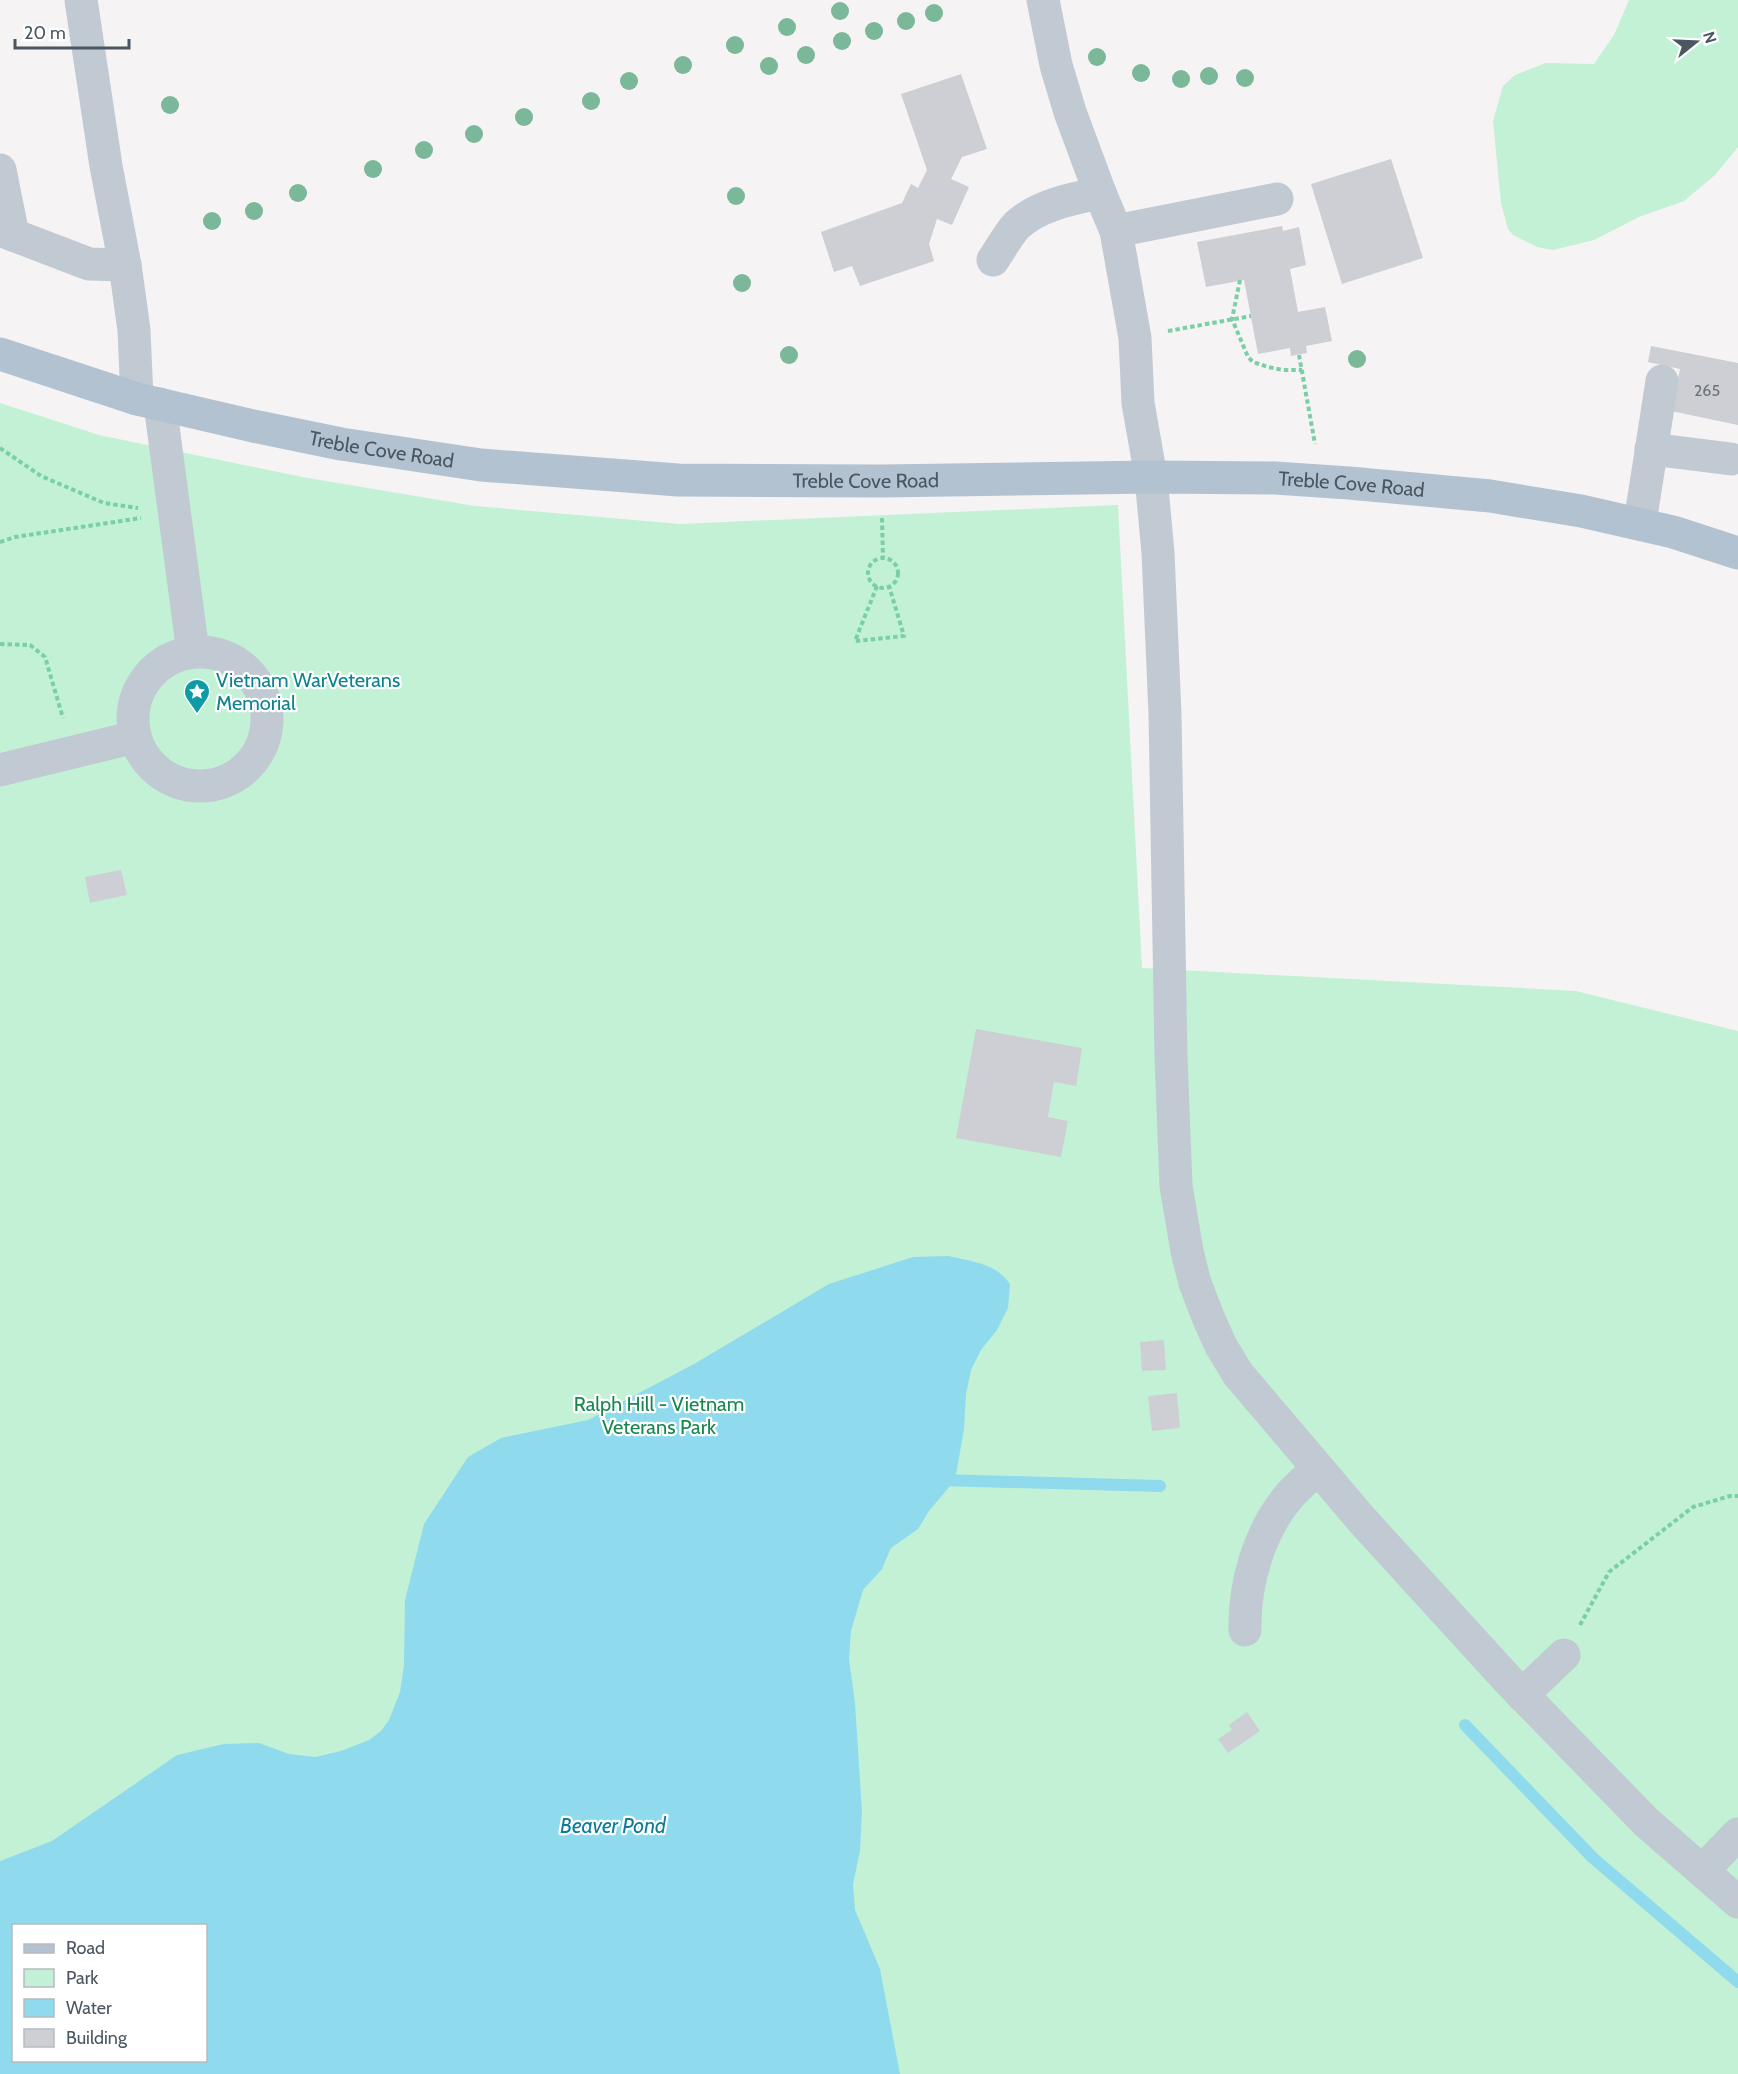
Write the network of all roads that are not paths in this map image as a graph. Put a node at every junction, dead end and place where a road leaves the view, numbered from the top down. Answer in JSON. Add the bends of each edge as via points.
{"nodes":[{"id":1,"x":81,"y":0,"type":"edge"},
{"id":2,"x":1043,"y":0,"type":"edge"},
{"id":3,"x":0,"y":170,"type":"edge"},
{"id":4,"x":1100,"y":194,"type":"junction"},
{"id":5,"x":1277,"y":199,"type":"dead end"},
{"id":6,"x":1116,"y":231,"type":"junction"},
{"id":7,"x":7,"y":232,"type":"edge"},
{"id":8,"x":993,"y":260,"type":"dead end"},
{"id":9,"x":125,"y":265,"type":"junction"},
{"id":10,"x":0,"y":354,"type":"edge"},
{"id":11,"x":1662,"y":381,"type":"dead end"},
{"id":12,"x":149,"y":401,"type":"junction"},
{"id":13,"x":1651,"y":449,"type":"junction"},
{"id":14,"x":1731,"y":459,"type":"dead end"},
{"id":15,"x":1151,"y":477,"type":"junction"},
{"id":16,"x":1640,"y":523,"type":"junction"},
{"id":17,"x":1738,"y":552,"type":"edge"},
{"id":18,"x":193,"y":652,"type":"junction"},
{"id":19,"x":135,"y":737,"type":"junction"},
{"id":20,"x":0,"y":770,"type":"edge"},
{"id":21,"x":1317,"y":1469,"type":"junction"},
{"id":22,"x":1245,"y":1630,"type":"dead end"},
{"id":23,"x":1564,"y":1655,"type":"road end"},
{"id":24,"x":1522,"y":1695,"type":"junction"},
{"id":25,"x":1738,"y":1834,"type":"edge"},
{"id":26,"x":1702,"y":1871,"type":"junction"},
{"id":27,"x":1738,"y":1902,"type":"edge"}],
"edges":[{"from":1,"to":9,"type":"lane"},
{"from":2,"to":4,"type":"lane","via":[[1056,65]]},
{"from":3,"to":7,"type":"lane"},
{"from":4,"to":6,"type":"lane"},
{"from":4,"to":8,"type":"lane","via":[[1068,200],[1029,216],[1016,226]]},
{"from":5,"to":6,"type":"lane"},
{"from":6,"to":15,"type":"lane","via":[[1135,338],[1138,404]]},
{"from":7,"to":9,"type":"lane","via":[[88,264]]},
{"from":9,"to":12,"type":"lane"},
{"from":10,"to":12,"type":"main road","name":"Treble Cove Road"},
{"from":11,"to":13,"type":"lane"},
{"from":12,"to":15,"type":"main road","name":"Treble Cove Road","via":[[253,426],[399,453],[481,465],[612,476],[846,481]]},
{"from":12,"to":18,"type":"lane","via":[[174,514]]},
{"from":13,"to":14,"type":"lane"},
{"from":13,"to":16,"type":"lane"},
{"from":15,"to":16,"type":"main road","name":"Treble Cove Road","via":[[1275,478],[1361,484],[1513,499]]},
{"from":15,"to":21,"type":"lane","via":[[1165,714],[1174,1144],[1181,1223],[1195,1282],[1221,1346],[1245,1382]]},
{"from":16,"to":17,"type":"main road","name":"Treble Cove Road"},
{"from":18,"to":19,"type":"lane","via":[[164,661],[143,683],[133,712]]},
{"from":18,"to":19,"type":"lane","via":[[213,652],[229,658],[247,671],[261,690],[266,733],[253,760],[231,779],[202,786],[187,785],[160,773],[141,751]]},
{"from":19,"to":20,"type":"lane"},
{"from":21,"to":22,"type":"lane","via":[[1290,1495],[1272,1520],[1257,1556]]},
{"from":21,"to":24,"type":"lane"},
{"from":23,"to":24,"type":"lane"},
{"from":24,"to":26,"type":"lane","via":[[1646,1822]]},
{"from":25,"to":26,"type":"lane"},
{"from":26,"to":27,"type":"lane"}]}
